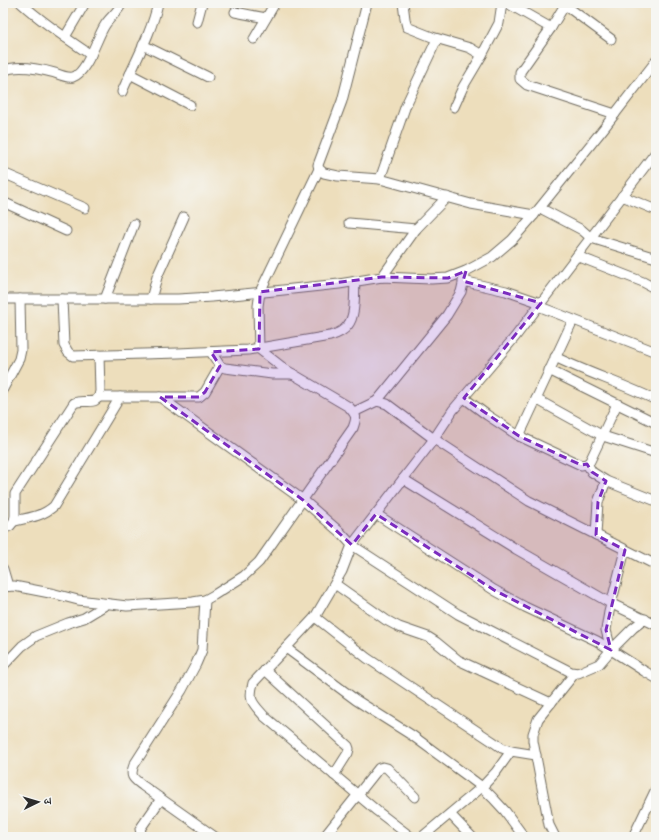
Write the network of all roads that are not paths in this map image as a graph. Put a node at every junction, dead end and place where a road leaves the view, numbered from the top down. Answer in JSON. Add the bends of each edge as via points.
{"nodes":[{"id":1,"x":21,"y":3,"type":"edge"},
{"id":2,"x":84,"y":3,"type":"edge"},
{"id":3,"x":122,"y":3,"type":"edge"},
{"id":4,"x":158,"y":3,"type":"edge"},
{"id":5,"x":202,"y":3,"type":"edge"},
{"id":6,"x":275,"y":3,"type":"edge"},
{"id":7,"x":367,"y":3,"type":"edge"},
{"id":8,"x":403,"y":3,"type":"edge"},
{"id":9,"x":502,"y":3,"type":"edge"},
{"id":10,"x":507,"y":3,"type":"edge"},
{"id":11,"x":566,"y":4,"type":"edge"},
{"id":12,"x":235,"y":12,"type":"dead end"},
{"id":13,"x":266,"y":18,"type":"junction"},
{"id":14,"x":197,"y":22,"type":"dead end"},
{"id":15,"x":551,"y":28,"type":"junction"},
{"id":16,"x":65,"y":37,"type":"junction"},
{"id":17,"x":254,"y":39,"type":"dead end"},
{"id":18,"x":437,"y":39,"type":"junction"},
{"id":19,"x":611,"y":40,"type":"dead end"},
{"id":20,"x":143,"y":45,"type":"junction"},
{"id":21,"x":91,"y":55,"type":"junction"},
{"id":22,"x":482,"y":55,"type":"junction"},
{"id":23,"x":656,"y":60,"type":"edge"},
{"id":24,"x":3,"y":71,"type":"edge"},
{"id":25,"x":653,"y":72,"type":"edge"},
{"id":26,"x":130,"y":74,"type":"junction"},
{"id":27,"x":208,"y":76,"type":"dead end"},
{"id":28,"x":122,"y":92,"type":"dead end"},
{"id":29,"x":190,"y":105,"type":"dead end"},
{"id":30,"x":454,"y":107,"type":"dead end"},
{"id":31,"x":615,"y":114,"type":"junction"},
{"id":32,"x":656,"y":152,"type":"edge"},
{"id":33,"x":318,"y":169,"type":"junction"},
{"id":34,"x":3,"y":173,"type":"edge"},
{"id":35,"x":380,"y":179,"type":"junction"},
{"id":36,"x":622,"y":196,"type":"junction"},
{"id":37,"x":447,"y":197,"type":"junction"},
{"id":38,"x":3,"y":202,"type":"edge"},
{"id":39,"x":85,"y":208,"type":"dead end"},
{"id":40,"x":656,"y":210,"type":"edge"},
{"id":41,"x":537,"y":212,"type":"junction"},
{"id":42,"x":184,"y":217,"type":"dead end"},
{"id":43,"x":349,"y":223,"type":"dead end"},
{"id":44,"x":134,"y":224,"type":"dead end"},
{"id":45,"x":416,"y":229,"type":"junction"},
{"id":46,"x":66,"y":231,"type":"dead end"},
{"id":47,"x":591,"y":238,"type":"junction"},
{"id":48,"x":577,"y":256,"type":"junction"},
{"id":49,"x":656,"y":258,"type":"edge"},
{"id":50,"x":466,"y":271,"type":"junction"},
{"id":51,"x":382,"y":277,"type":"junction"},
{"id":52,"x":355,"y":281,"type":"junction"},
{"id":53,"x":463,"y":281,"type":"junction"},
{"id":54,"x":656,"y":288,"type":"edge"},
{"id":55,"x":260,"y":292,"type":"junction"},
{"id":56,"x":152,"y":298,"type":"junction"},
{"id":57,"x":3,"y":299,"type":"edge"},
{"id":58,"x":20,"y":299,"type":"junction"},
{"id":59,"x":62,"y":299,"type":"junction"},
{"id":60,"x":104,"y":299,"type":"junction"},
{"id":61,"x":540,"y":304,"type":"junction"},
{"id":62,"x":573,"y":320,"type":"junction"},
{"id":63,"x":259,"y":349,"type":"junction"},
{"id":64,"x":211,"y":352,"type":"junction"},
{"id":65,"x":656,"y":352,"type":"edge"},
{"id":66,"x":99,"y":355,"type":"junction"},
{"id":67,"x":555,"y":357,"type":"junction"},
{"id":68,"x":220,"y":366,"type":"junction"},
{"id":69,"x":549,"y":370,"type":"junction"},
{"id":70,"x":293,"y":374,"type":"junction"},
{"id":71,"x":3,"y":389,"type":"edge"},
{"id":72,"x":99,"y":397,"type":"junction"},
{"id":73,"x":120,"y":397,"type":"junction"},
{"id":74,"x":160,"y":397,"type":"junction"},
{"id":75,"x":464,"y":398,"type":"junction"},
{"id":76,"x":536,"y":399,"type":"junction"},
{"id":77,"x":656,"y":400,"type":"edge"},
{"id":78,"x":377,"y":401,"type":"junction"},
{"id":79,"x":617,"y":404,"type":"junction"},
{"id":80,"x":354,"y":412,"type":"junction"},
{"id":81,"x":656,"y":423,"type":"edge"},
{"id":82,"x":519,"y":436,"type":"junction"},
{"id":83,"x":603,"y":436,"type":"junction"},
{"id":84,"x":434,"y":439,"type":"junction"},
{"id":85,"x":656,"y":453,"type":"edge"},
{"id":86,"x":587,"y":464,"type":"junction"},
{"id":87,"x":403,"y":480,"type":"junction"},
{"id":88,"x":606,"y":481,"type":"junction"},
{"id":89,"x":303,"y":500,"type":"junction"},
{"id":90,"x":656,"y":501,"type":"edge"},
{"id":91,"x":376,"y":514,"type":"junction"},
{"id":92,"x":14,"y":521,"type":"junction"},
{"id":93,"x":3,"y":529,"type":"edge"},
{"id":94,"x":596,"y":534,"type":"junction"},
{"id":95,"x":352,"y":545,"type":"junction"},
{"id":96,"x":625,"y":550,"type":"junction"},
{"id":97,"x":656,"y":565,"type":"edge"},
{"id":98,"x":3,"y":569,"type":"edge"},
{"id":99,"x":334,"y":584,"type":"junction"},
{"id":100,"x":6,"y":587,"type":"edge"},
{"id":101,"x":205,"y":600,"type":"junction"},
{"id":102,"x":107,"y":604,"type":"junction"},
{"id":103,"x":612,"y":604,"type":"junction"},
{"id":104,"x":315,"y":617,"type":"junction"},
{"id":105,"x":645,"y":619,"type":"junction"},
{"id":106,"x":656,"y":625,"type":"edge"},
{"id":107,"x":286,"y":648,"type":"junction"},
{"id":108,"x":611,"y":650,"type":"junction"},
{"id":109,"x":3,"y":666,"type":"edge"},
{"id":110,"x":265,"y":670,"type":"junction"},
{"id":111,"x":575,"y":673,"type":"junction"},
{"id":112,"x":656,"y":678,"type":"edge"},
{"id":113,"x":551,"y":704,"type":"junction"},
{"id":114,"x":511,"y":751,"type":"junction"},
{"id":115,"x":536,"y":755,"type":"junction"},
{"id":116,"x":334,"y":775,"type":"junction"},
{"id":117,"x":482,"y":787,"type":"junction"},
{"id":118,"x":656,"y":789,"type":"edge"},
{"id":119,"x":358,"y":795,"type":"junction"},
{"id":120,"x":415,"y":797,"type":"dead end"},
{"id":121,"x":161,"y":799,"type":"junction"},
{"id":122,"x":450,"y":814,"type":"junction"},
{"id":123,"x":142,"y":833,"type":"edge"},
{"id":124,"x":134,"y":837,"type":"edge"},
{"id":125,"x":215,"y":837,"type":"edge"},
{"id":126,"x":324,"y":837,"type":"edge"},
{"id":127,"x":411,"y":837,"type":"edge"},
{"id":128,"x":422,"y":837,"type":"edge"},
{"id":129,"x":472,"y":837,"type":"edge"},
{"id":130,"x":524,"y":837,"type":"edge"},
{"id":131,"x":556,"y":837,"type":"edge"},
{"id":132,"x":633,"y":837,"type":"edge"}],
"edges":[{"from":1,"to":16,"type":"street"},
{"from":2,"to":16,"type":"street"},
{"from":3,"to":21,"type":"street","via":[[105,25]]},
{"from":4,"to":20,"type":"street"},
{"from":5,"to":14,"type":"street"},
{"from":6,"to":13,"type":"street"},
{"from":7,"to":33,"type":"street","via":[[342,101]]},
{"from":8,"to":18,"type":"street","via":[[407,27]]},
{"from":9,"to":22,"type":"street","via":[[499,23]]},
{"from":10,"to":15,"type":"street"},
{"from":11,"to":15,"type":"street"},
{"from":11,"to":19,"type":"street"},
{"from":12,"to":13,"type":"street"},
{"from":13,"to":17,"type":"street"},
{"from":15,"to":31,"type":"street","via":[[520,72],[520,79],[527,85]]},
{"from":16,"to":21,"type":"street"},
{"from":18,"to":22,"type":"street","via":[[470,48]]},
{"from":18,"to":35,"type":"street","via":[[406,105]]},
{"from":20,"to":26,"type":"street"},
{"from":20,"to":27,"type":"street"},
{"from":21,"to":24,"type":"street","via":[[79,74],[72,77],[18,67]]},
{"from":22,"to":30,"type":"street"},
{"from":23,"to":25,"type":"street"},
{"from":25,"to":31,"type":"street"},
{"from":26,"to":28,"type":"street"},
{"from":26,"to":29,"type":"street"},
{"from":31,"to":41,"type":"street"},
{"from":32,"to":36,"type":"street"},
{"from":33,"to":35,"type":"street","via":[[338,176]]},
{"from":33,"to":55,"type":"street"},
{"from":34,"to":39,"type":"street"},
{"from":35,"to":37,"type":"street"},
{"from":36,"to":40,"type":"street"},
{"from":36,"to":47,"type":"street"},
{"from":37,"to":41,"type":"street","via":[[471,204]]},
{"from":37,"to":45,"type":"street"},
{"from":38,"to":46,"type":"street"},
{"from":41,"to":47,"type":"street","via":[[582,230]]},
{"from":41,"to":50,"type":"street","via":[[512,240],[492,257]]},
{"from":42,"to":56,"type":"street","via":[[157,277]]},
{"from":43,"to":45,"type":"street"},
{"from":44,"to":60,"type":"street"},
{"from":45,"to":51,"type":"street"},
{"from":47,"to":48,"type":"street"},
{"from":47,"to":49,"type":"street"},
{"from":48,"to":54,"type":"street"},
{"from":48,"to":61,"type":"street"},
{"from":50,"to":51,"type":"street","via":[[448,278]]},
{"from":50,"to":53,"type":"street"},
{"from":51,"to":52,"type":"street"},
{"from":52,"to":55,"type":"street"},
{"from":52,"to":63,"type":"street","via":[[353,315],[348,325],[339,333]]},
{"from":53,"to":61,"type":"street","via":[[506,291]]},
{"from":53,"to":78,"type":"street","via":[[461,292],[447,315]]},
{"from":55,"to":56,"type":"street","via":[[178,299]]},
{"from":55,"to":63,"type":"street"},
{"from":56,"to":60,"type":"street"},
{"from":57,"to":58,"type":"street"},
{"from":58,"to":59,"type":"street"},
{"from":58,"to":71,"type":"street","via":[[21,350]]},
{"from":59,"to":60,"type":"street"},
{"from":59,"to":66,"type":"street","via":[[64,345],[68,352],[73,356]]},
{"from":61,"to":62,"type":"street"},
{"from":61,"to":75,"type":"street"},
{"from":62,"to":65,"type":"street"},
{"from":62,"to":67,"type":"street"},
{"from":63,"to":64,"type":"street"},
{"from":63,"to":70,"type":"street"},
{"from":64,"to":66,"type":"street"},
{"from":64,"to":68,"type":"street"},
{"from":66,"to":72,"type":"street"},
{"from":67,"to":69,"type":"street"},
{"from":67,"to":77,"type":"street"},
{"from":68,"to":70,"type":"street","via":[[272,374]]},
{"from":68,"to":74,"type":"street","via":[[205,392],[199,396]]},
{"from":69,"to":76,"type":"street"},
{"from":69,"to":79,"type":"street"},
{"from":70,"to":80,"type":"street"},
{"from":72,"to":73,"type":"street"},
{"from":72,"to":92,"type":"street","via":[[92,402],[74,403],[15,494]]},
{"from":73,"to":74,"type":"street"},
{"from":73,"to":92,"type":"street","via":[[54,506],[38,516]]},
{"from":74,"to":89,"type":"street"},
{"from":75,"to":82,"type":"street"},
{"from":75,"to":84,"type":"street"},
{"from":76,"to":82,"type":"street"},
{"from":76,"to":83,"type":"street"},
{"from":78,"to":80,"type":"street"},
{"from":78,"to":84,"type":"street","via":[[387,404]]},
{"from":79,"to":81,"type":"street"},
{"from":79,"to":83,"type":"street"},
{"from":80,"to":89,"type":"street","via":[[356,418],[353,428]]},
{"from":82,"to":86,"type":"street","via":[[582,465]]},
{"from":83,"to":85,"type":"street"},
{"from":83,"to":86,"type":"street"},
{"from":84,"to":87,"type":"street"},
{"from":84,"to":94,"type":"street","via":[[529,501]]},
{"from":86,"to":88,"type":"street","via":[[592,472]]},
{"from":87,"to":91,"type":"street"},
{"from":87,"to":103,"type":"street","via":[[516,550]]},
{"from":88,"to":90,"type":"street"},
{"from":88,"to":94,"type":"street","via":[[598,502]]},
{"from":89,"to":95,"type":"street"},
{"from":89,"to":101,"type":"street","via":[[260,562],[244,576]]},
{"from":91,"to":95,"type":"street"},
{"from":91,"to":108,"type":"street","via":[[494,590]]},
{"from":92,"to":93,"type":"street"},
{"from":94,"to":96,"type":"street"},
{"from":95,"to":99,"type":"street","via":[[342,572]]},
{"from":95,"to":111,"type":"street","via":[[458,614]]},
{"from":96,"to":97,"type":"street"},
{"from":96,"to":103,"type":"street"},
{"from":98,"to":100,"type":"street"},
{"from":99,"to":104,"type":"street"},
{"from":99,"to":113,"type":"street","via":[[386,620],[428,637],[458,660]]},
{"from":100,"to":102,"type":"street","via":[[14,586]]},
{"from":101,"to":102,"type":"street","via":[[127,606]]},
{"from":101,"to":121,"type":"street","via":[[202,650],[196,664],[131,771],[133,778]]},
{"from":102,"to":109,"type":"street","via":[[84,618],[36,636],[22,646]]},
{"from":103,"to":105,"type":"street"},
{"from":103,"to":108,"type":"street","via":[[606,630]]},
{"from":104,"to":107,"type":"street"},
{"from":104,"to":114,"type":"street","via":[[367,658],[502,748]]},
{"from":105,"to":106,"type":"street"},
{"from":105,"to":108,"type":"street"},
{"from":107,"to":110,"type":"street"},
{"from":107,"to":117,"type":"street"},
{"from":108,"to":111,"type":"street","via":[[599,664]]},
{"from":108,"to":112,"type":"street"},
{"from":110,"to":116,"type":"street","via":[[348,746],[348,753]]},
{"from":110,"to":116,"type":"street","via":[[254,683],[251,692],[252,703]]},
{"from":111,"to":113,"type":"street"},
{"from":113,"to":115,"type":"street","via":[[538,719],[533,734]]},
{"from":114,"to":115,"type":"street"},
{"from":114,"to":117,"type":"street"},
{"from":115,"to":131,"type":"street","via":[[546,814]]},
{"from":116,"to":119,"type":"street"},
{"from":117,"to":122,"type":"street"},
{"from":117,"to":130,"type":"street","via":[[505,811]]},
{"from":118,"to":132,"type":"street"},
{"from":119,"to":120,"type":"street","via":[[382,767],[387,768]]},
{"from":119,"to":126,"type":"street"},
{"from":119,"to":127,"type":"street"},
{"from":121,"to":123,"type":"street"},
{"from":121,"to":125,"type":"street"},
{"from":122,"to":128,"type":"street"},
{"from":122,"to":129,"type":"street"},
{"from":123,"to":124,"type":"street"}]}
